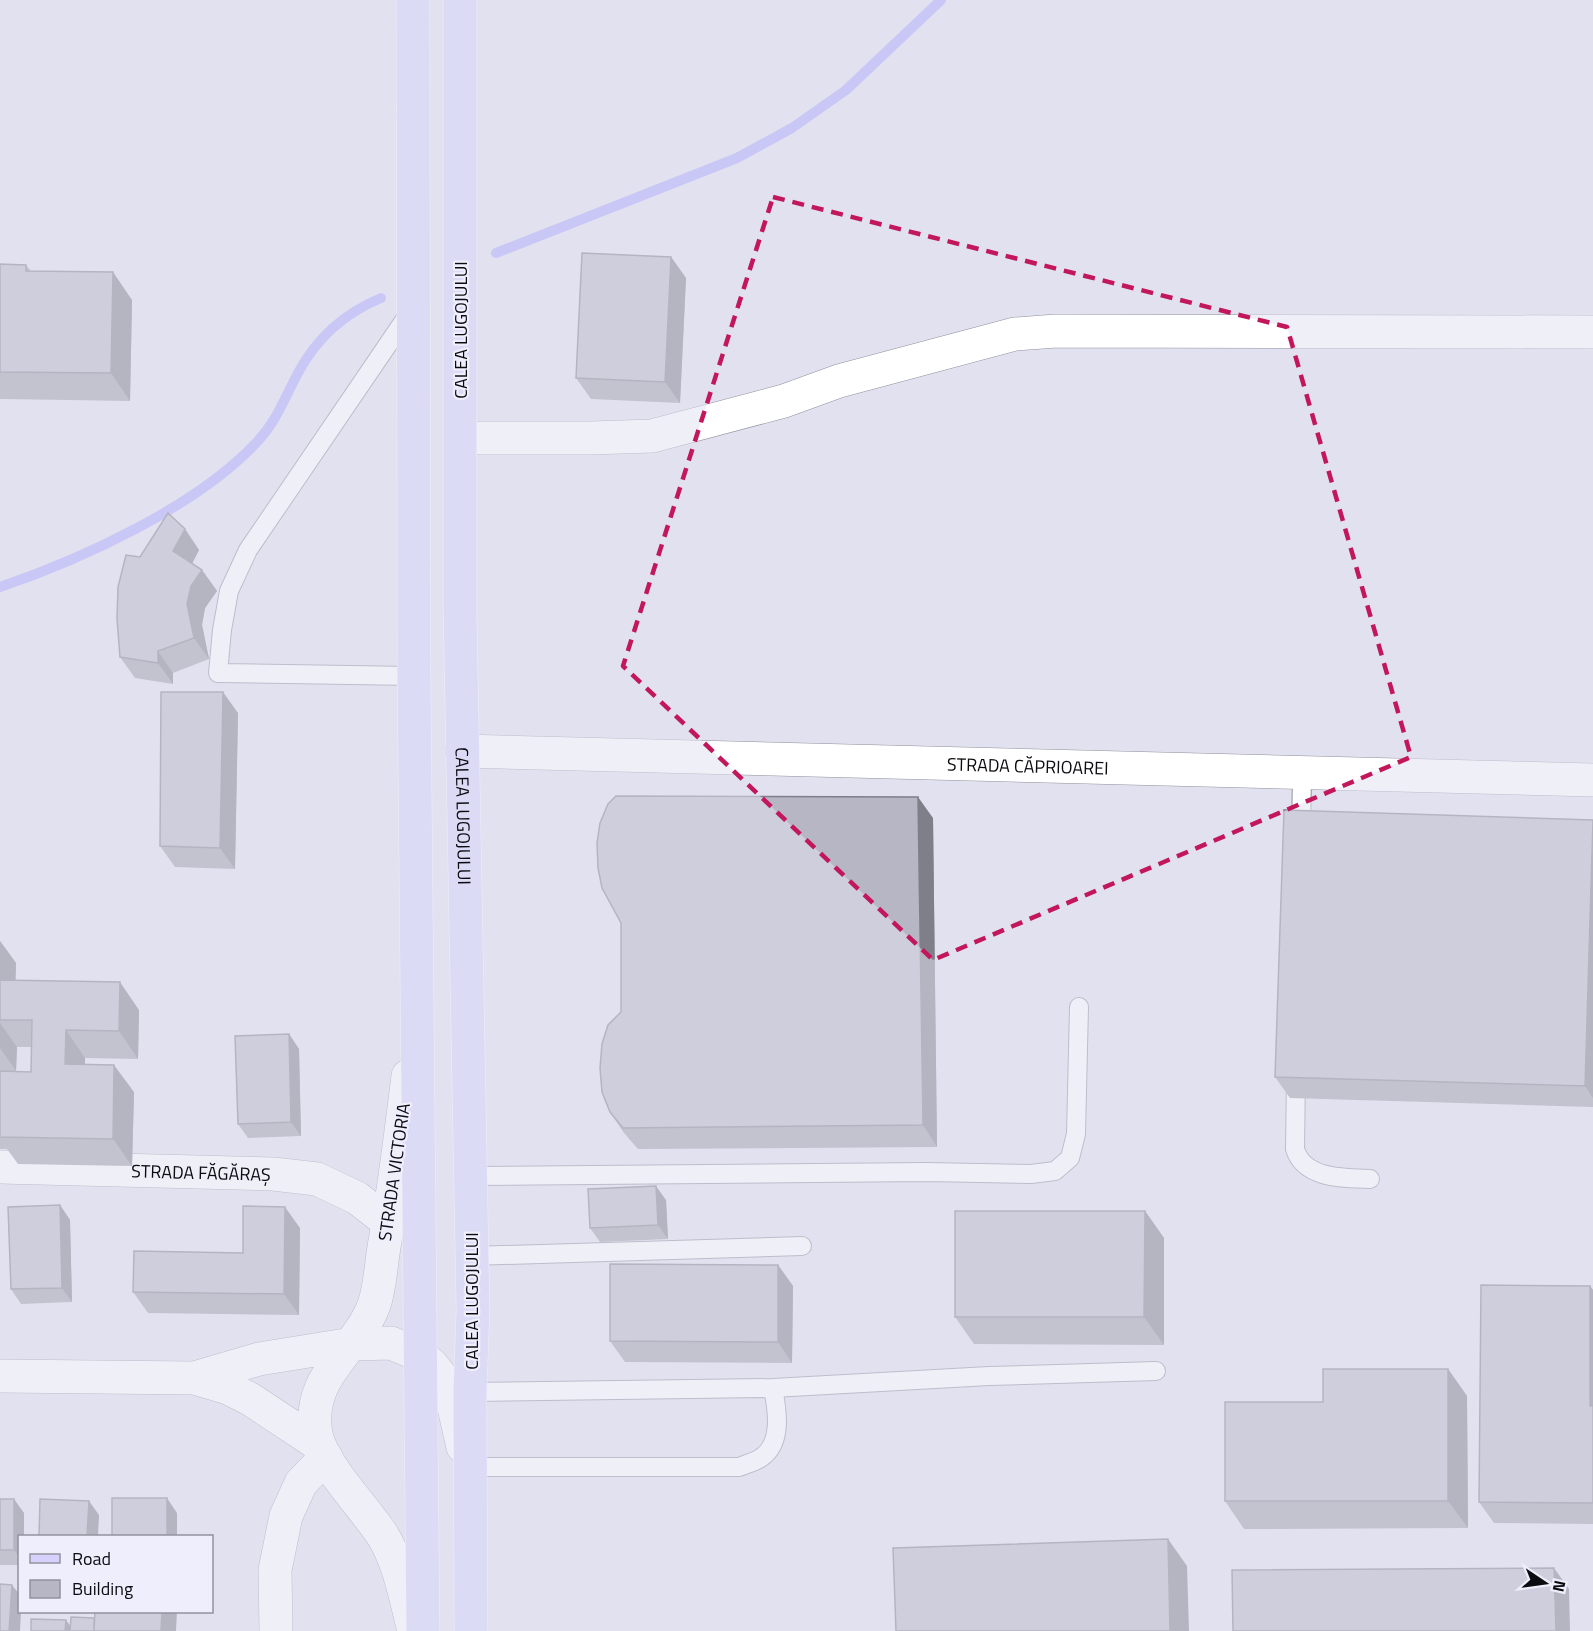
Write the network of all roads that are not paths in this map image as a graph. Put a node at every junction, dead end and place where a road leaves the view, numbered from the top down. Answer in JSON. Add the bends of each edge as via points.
{"nodes":[{"id":1,"x":413,"y":0,"type":"edge"},
{"id":2,"x":460,"y":0,"type":"edge"},
{"id":3,"x":413,"y":308,"type":"junction"},
{"id":4,"x":1593,"y":332,"type":"edge"},
{"id":5,"x":460,"y":438,"type":"junction"},
{"id":6,"x":414,"y":676,"type":"junction"},
{"id":7,"x":462,"y":751,"type":"junction"},
{"id":8,"x":1302,"y":773,"type":"junction"},
{"id":9,"x":1593,"y":780,"type":"edge"},
{"id":10,"x":1301,"y":855,"type":"edge"},
{"id":11,"x":417,"y":993,"type":"junction"},
{"id":12,"x":1079,"y":1007,"type":"dead end"},
{"id":13,"x":1297,"y":1055,"type":"edge"},
{"id":14,"x":0,"y":1167,"type":"edge"},
{"id":15,"x":471,"y":1176,"type":"junction"},
{"id":16,"x":1370,"y":1179,"type":"dead end"},
{"id":17,"x":388,"y":1222,"type":"junction"},
{"id":18,"x":802,"y":1246,"type":"dead end"},
{"id":19,"x":471,"y":1256,"type":"junction"},
{"id":20,"x":352,"y":1344,"type":"junction"},
{"id":21,"x":420,"y":1355,"type":"junction"},
{"id":22,"x":1156,"y":1371,"type":"dead end"},
{"id":23,"x":0,"y":1376,"type":"edge"},
{"id":24,"x":194,"y":1378,"type":"junction"},
{"id":25,"x":773,"y":1388,"type":"junction"},
{"id":26,"x":470,"y":1392,"type":"junction"},
{"id":27,"x":322,"y":1451,"type":"junction"},
{"id":28,"x":470,"y":1475,"type":"junction"},
{"id":29,"x":276,"y":1631,"type":"edge"},
{"id":30,"x":414,"y":1631,"type":"edge"},
{"id":31,"x":423,"y":1631,"type":"edge"},
{"id":32,"x":471,"y":1631,"type":"edge"}],
"edges":[{"from":1,"to":3,"type":"main road"},
{"from":2,"to":5,"type":"main road","name":"CALEA LUGOJULUI"},
{"from":3,"to":6,"type":"main road"},
{"from":3,"to":6,"type":"lane","via":[[248,550],[229,591],[218,673]]},
{"from":4,"to":5,"type":"street","via":[[1015,334],[652,436]]},
{"from":5,"to":7,"type":"main road","name":"CALEA LUGOJULUI"},
{"from":6,"to":11,"type":"main road"},
{"from":7,"to":8,"type":"street","name":"STRADA CĂPRIOAREI"},
{"from":7,"to":15,"type":"main road","name":"CALEA LUGOJULUI"},
{"from":8,"to":9,"type":"street","name":"STRADA CĂPRIOAREI"},
{"from":8,"to":10,"type":"lane"},
{"from":11,"to":17,"type":"street","name":"STRADA VICTORIA"},
{"from":11,"to":21,"type":"main road"},
{"from":12,"to":15,"type":"lane","via":[[1076,1134],[1070,1158],[1055,1171]]},
{"from":13,"to":16,"type":"lane","via":[[1298,1160],[1337,1178]]},
{"from":14,"to":17,"type":"street","name":"STRADA FĂGĂRAȘ","via":[[273,1174],[317,1179],[357,1198]]},
{"from":15,"to":19,"type":"main road","name":"CALEA LUGOJULUI"},
{"from":17,"to":20,"type":"street","name":"STRADA VICTORIA","via":[[374,1305]]},
{"from":18,"to":19,"type":"lane"},
{"from":19,"to":26,"type":"main road","name":"CALEA LUGOJULUI"},
{"from":20,"to":21,"type":"street","via":[[391,1343]]},
{"from":20,"to":24,"type":"street","via":[[259,1359]]},
{"from":20,"to":27,"type":"street","name":"STRADA VICTORIA","via":[[322,1384],[315,1419]]},
{"from":21,"to":28,"type":"street","via":[[437,1370],[450,1392]]},
{"from":21,"to":31,"type":"main road"},
{"from":22,"to":25,"type":"lane"},
{"from":23,"to":24,"type":"street"},
{"from":24,"to":27,"type":"street","via":[[250,1398]]},
{"from":25,"to":26,"type":"lane"},
{"from":25,"to":28,"type":"lane","via":[[777,1408],[773,1442],[763,1457],[739,1467]]},
{"from":26,"to":28,"type":"main road","name":"CALEA LUGOJULUI"},
{"from":27,"to":29,"type":"street","via":[[286,1516],[275,1570]]},
{"from":27,"to":30,"type":"street","via":[[384,1538],[399,1573]]},
{"from":28,"to":32,"type":"main road","name":"CALEA LUGOJULUI"}]}
